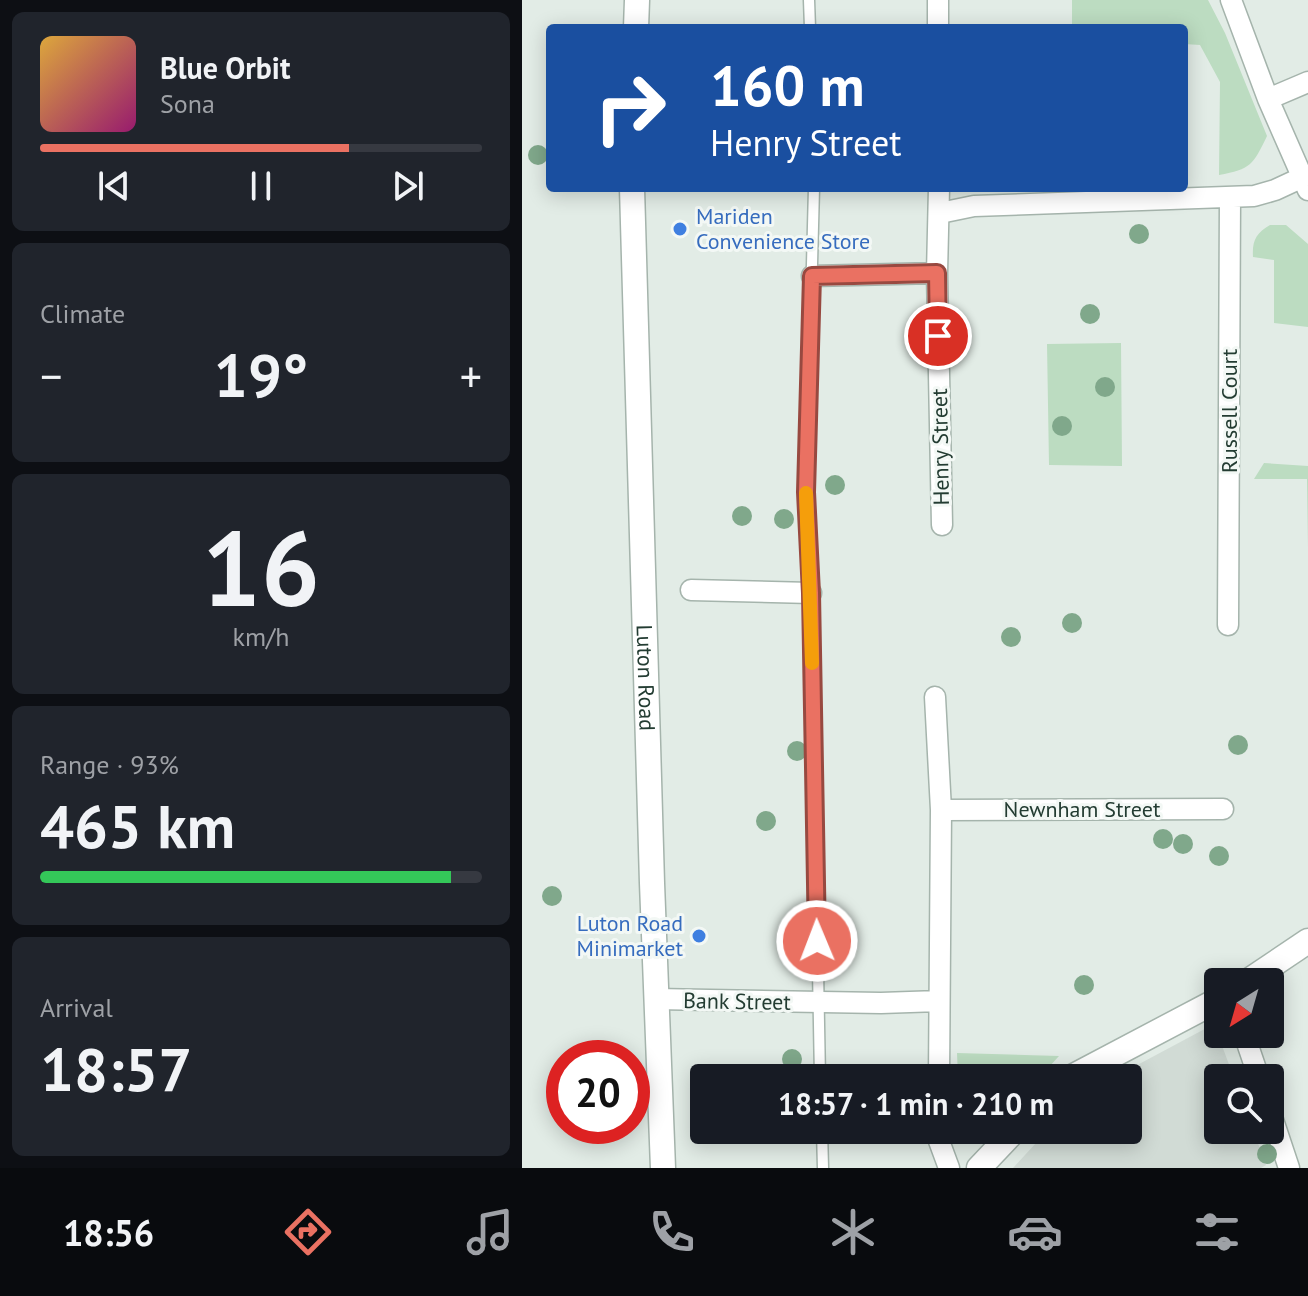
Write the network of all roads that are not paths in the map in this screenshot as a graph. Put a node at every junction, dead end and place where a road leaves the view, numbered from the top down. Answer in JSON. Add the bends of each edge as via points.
{"nodes":[{"id":1,"x":637,"y":0,"type":"edge"},
{"id":2,"x":809,"y":0,"type":"edge"},
{"id":3,"x":938,"y":0,"type":"edge"},
{"id":4,"x":1231,"y":0,"type":"edge"},
{"id":5,"x":636,"y":24,"type":"edge"},
{"id":6,"x":810,"y":24,"type":"edge"},
{"id":7,"x":938,"y":24,"type":"edge"},
{"id":8,"x":1308,"y":82,"type":"edge"},
{"id":9,"x":1268,"y":99,"type":"junction"},
{"id":10,"x":1303,"y":170,"type":"edge"},
{"id":11,"x":632,"y":192,"type":"edge"},
{"id":12,"x":814,"y":192,"type":"edge"},
{"id":13,"x":939,"y":192,"type":"edge"},
{"id":14,"x":1230,"y":198,"type":"junction"},
{"id":15,"x":940,"y":213,"type":"junction"},
{"id":16,"x":937,"y":273,"type":"junction"},
{"id":17,"x":812,"y":276,"type":"junction"},
{"id":18,"x":942,"y":525,"type":"dead end"},
{"id":19,"x":691,"y":590,"type":"dead end"},
{"id":20,"x":811,"y":593,"type":"junction"},
{"id":21,"x":1228,"y":625,"type":"dead end"},
{"id":22,"x":935,"y":697,"type":"dead end"},
{"id":23,"x":1223,"y":809,"type":"dead end"},
{"id":24,"x":941,"y":810,"type":"junction"},
{"id":25,"x":1308,"y":941,"type":"edge"},
{"id":26,"x":1268,"y":968,"type":"edge"},
{"id":27,"x":656,"y":999,"type":"junction"},
{"id":28,"x":939,"y":1001,"type":"junction"},
{"id":29,"x":818,"y":1002,"type":"junction"},
{"id":30,"x":1204,"y":1007,"type":"edge"},
{"id":31,"x":820,"y":1064,"type":"edge"},
{"id":32,"x":939,"y":1064,"type":"edge"},
{"id":33,"x":1097,"y":1064,"type":"edge"},
{"id":34,"x":822,"y":1144,"type":"edge"},
{"id":35,"x":940,"y":1144,"type":"edge"},
{"id":36,"x":1002,"y":1144,"type":"edge"},
{"id":37,"x":1281,"y":1144,"type":"edge"},
{"id":38,"x":663,"y":1168,"type":"edge"},
{"id":39,"x":823,"y":1168,"type":"edge"},
{"id":40,"x":949,"y":1168,"type":"edge"},
{"id":41,"x":979,"y":1168,"type":"edge"},
{"id":42,"x":1289,"y":1168,"type":"edge"}],
"edges":[{"from":1,"to":5,"type":"street"},
{"from":2,"to":6,"type":"lane"},
{"from":3,"to":7,"type":"street"},
{"from":4,"to":9,"type":"street"},
{"from":8,"to":9,"type":"street"},
{"from":9,"to":10,"type":"street"},
{"from":10,"to":14,"type":"street","via":[[1262,195]]},
{"from":11,"to":27,"type":"street","name":"Luton Road"},
{"from":12,"to":17,"type":"lane"},
{"from":13,"to":15,"type":"street","name":"Henry Street"},
{"from":14,"to":15,"type":"street","via":[[974,206]]},
{"from":14,"to":21,"type":"street","name":"Russell Court"},
{"from":15,"to":16,"type":"street","name":"Henry Street"},
{"from":16,"to":17,"type":"street"},
{"from":16,"to":18,"type":"street","name":"Henry Street"},
{"from":17,"to":20,"type":"lane","via":[[806,492]]},
{"from":19,"to":20,"type":"street"},
{"from":20,"to":29,"type":"lane"},
{"from":22,"to":24,"type":"street"},
{"from":23,"to":24,"type":"street","name":"Newnham Street"},
{"from":24,"to":28,"type":"street"},
{"from":25,"to":26,"type":"street"},
{"from":27,"to":29,"type":"street","name":"Bank Street"},
{"from":27,"to":38,"type":"street","name":"Luton Road"},
{"from":28,"to":29,"type":"street"},
{"from":28,"to":32,"type":"street"},
{"from":29,"to":31,"type":"lane"},
{"from":30,"to":33,"type":"street"},
{"from":34,"to":39,"type":"lane"},
{"from":35,"to":40,"type":"street"},
{"from":36,"to":41,"type":"street"},
{"from":37,"to":42,"type":"street"}]}
